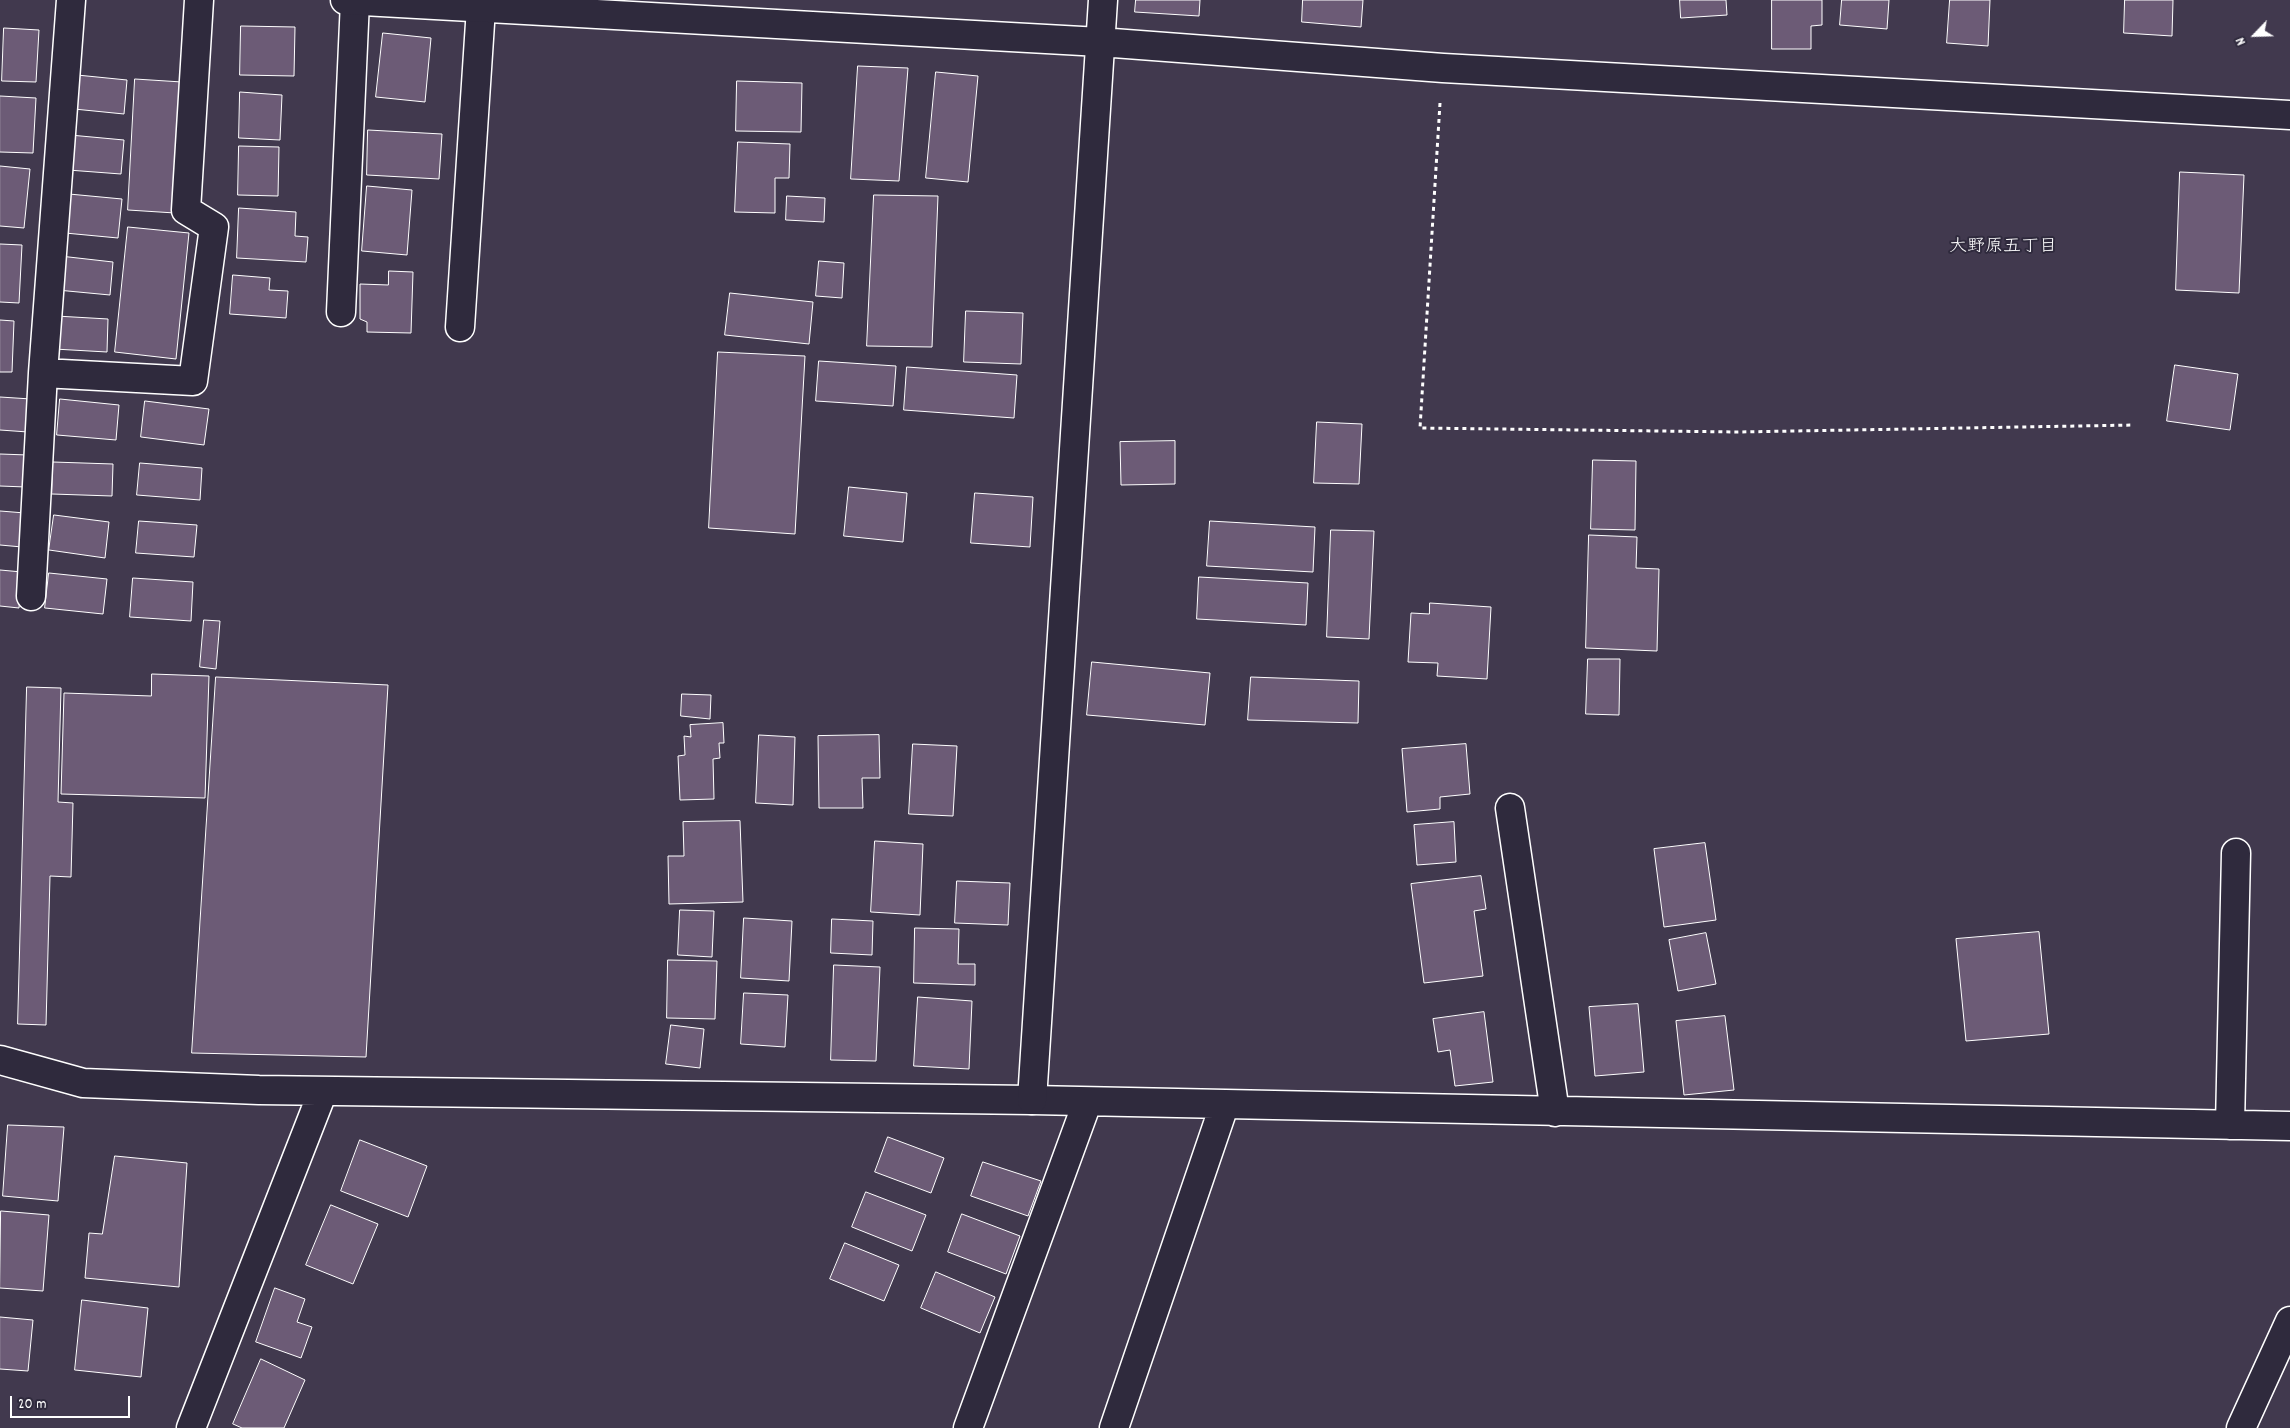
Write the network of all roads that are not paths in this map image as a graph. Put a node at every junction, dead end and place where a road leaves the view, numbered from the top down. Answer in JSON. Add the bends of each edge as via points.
{"nodes":[{"id":1,"x":71,"y":0,"type":"edge"},
{"id":2,"x":199,"y":0,"type":"edge"},
{"id":3,"x":345,"y":0,"type":"edge"},
{"id":4,"x":1103,"y":0,"type":"edge"},
{"id":5,"x":355,"y":1,"type":"edge"},
{"id":6,"x":481,"y":8,"type":"junction"},
{"id":7,"x":1100,"y":42,"type":"junction"},
{"id":8,"x":2290,"y":114,"type":"edge"},
{"id":9,"x":341,"y":312,"type":"dead end"},
{"id":10,"x":460,"y":327,"type":"dead end"},
{"id":11,"x":43,"y":374,"type":"junction"},
{"id":12,"x":31,"y":596,"type":"dead end"},
{"id":13,"x":1510,"y":808,"type":"dead end"},
{"id":14,"x":2236,"y":853,"type":"dead end"},
{"id":15,"x":0,"y":1060,"type":"edge"},
{"id":16,"x":323,"y":1091,"type":"junction"},
{"id":17,"x":1032,"y":1100,"type":"junction"},
{"id":18,"x":1087,"y":1103,"type":"junction"},
{"id":19,"x":1224,"y":1106,"type":"junction"},
{"id":20,"x":1555,"y":1112,"type":"junction"},
{"id":21,"x":2230,"y":1125,"type":"junction"},
{"id":22,"x":2290,"y":1126,"type":"edge"},
{"id":23,"x":2290,"y":1322,"type":"edge"},
{"id":24,"x":191,"y":1428,"type":"edge"},
{"id":25,"x":968,"y":1428,"type":"edge"},
{"id":26,"x":1114,"y":1428,"type":"edge"},
{"id":27,"x":2241,"y":1428,"type":"edge"}],
"edges":[{"from":1,"to":11,"type":"street"},
{"from":2,"to":11,"type":"street","via":[[186,210],[214,227],[193,381]]},
{"from":3,"to":5,"type":"street"},
{"from":4,"to":7,"type":"street"},
{"from":5,"to":6,"type":"street"},
{"from":5,"to":9,"type":"street"},
{"from":6,"to":7,"type":"street"},
{"from":6,"to":10,"type":"street"},
{"from":7,"to":8,"type":"street","via":[[1443,68]]},
{"from":7,"to":17,"type":"street"},
{"from":11,"to":12,"type":"street"},
{"from":13,"to":20,"type":"street"},
{"from":14,"to":21,"type":"street"},
{"from":15,"to":16,"type":"street","via":[[84,1083]]},
{"from":16,"to":17,"type":"street"},
{"from":16,"to":24,"type":"street"},
{"from":17,"to":18,"type":"street"},
{"from":18,"to":19,"type":"street"},
{"from":18,"to":25,"type":"street"},
{"from":19,"to":20,"type":"street"},
{"from":19,"to":26,"type":"street"},
{"from":20,"to":21,"type":"street"},
{"from":21,"to":22,"type":"street"},
{"from":23,"to":27,"type":"street"}]}
